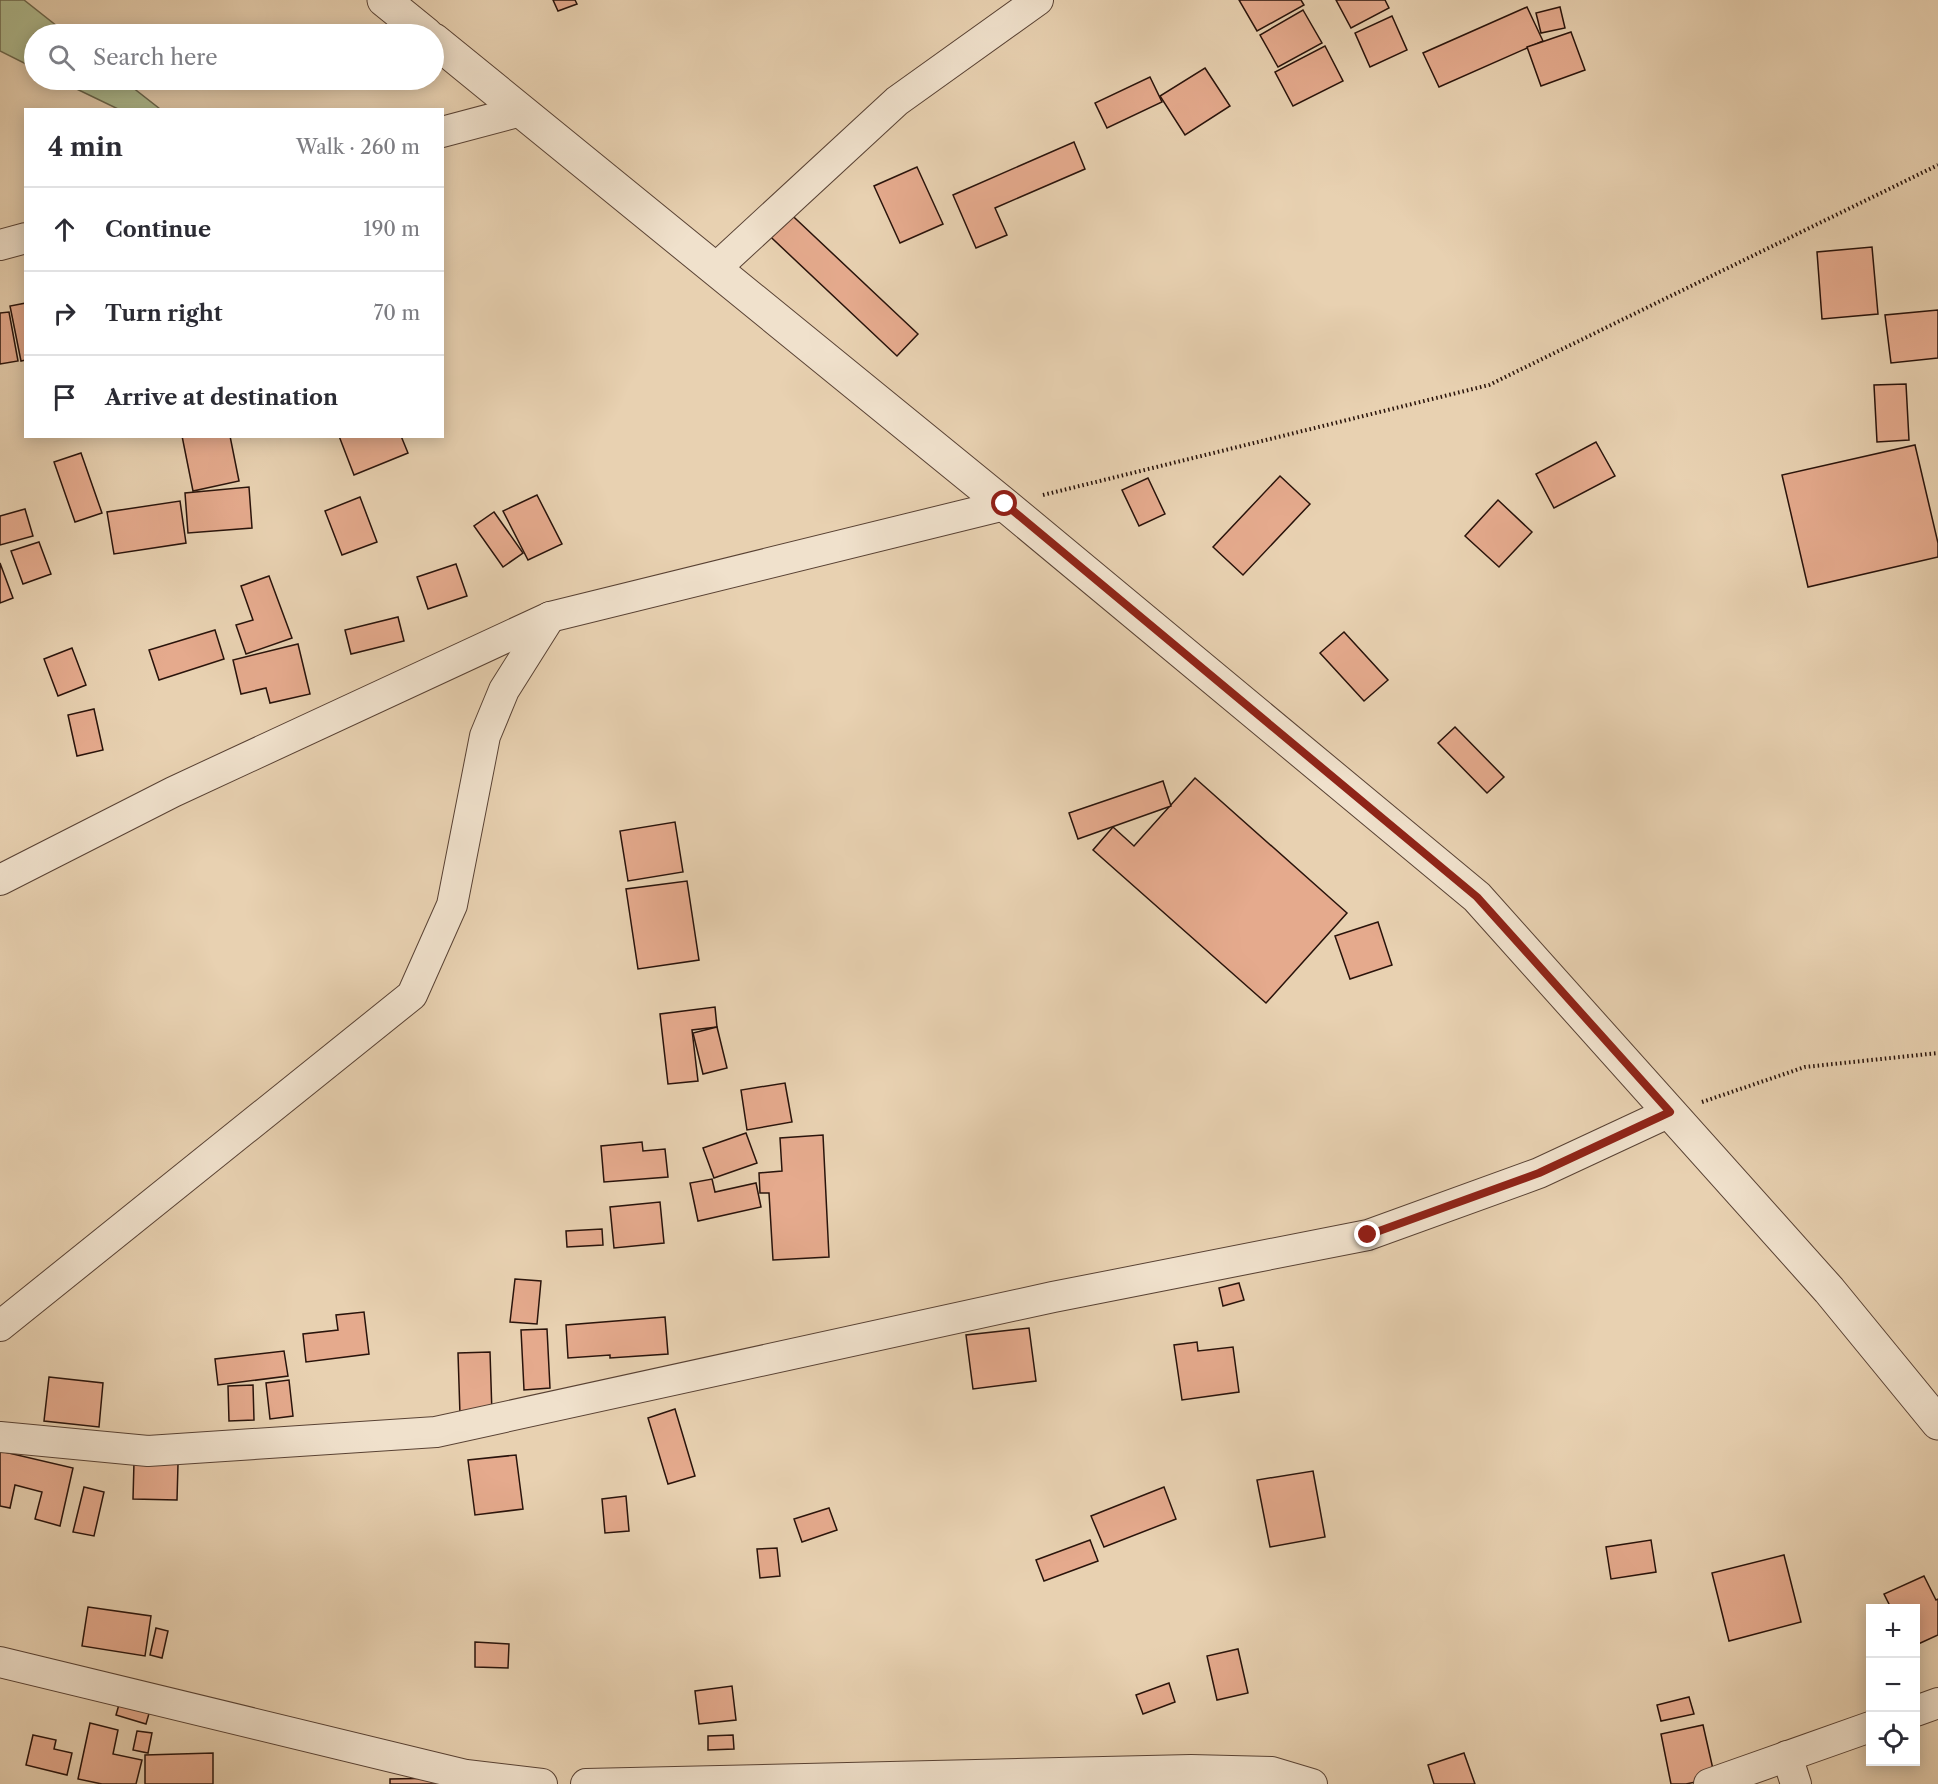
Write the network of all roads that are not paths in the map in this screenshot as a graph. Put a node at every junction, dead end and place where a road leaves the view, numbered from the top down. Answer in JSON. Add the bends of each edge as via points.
{"nodes":[{"id":1,"x":384,"y":0,"type":"edge"},
{"id":2,"x":1038,"y":0,"type":"edge"},
{"id":3,"x":414,"y":24,"type":"edge"},
{"id":4,"x":444,"y":48,"type":"edge"},
{"id":5,"x":521,"y":111,"type":"junction"},
{"id":6,"x":444,"y":131,"type":"edge"},
{"id":7,"x":24,"y":239,"type":"edge"},
{"id":8,"x":0,"y":245,"type":"edge"},
{"id":9,"x":715,"y":269,"type":"junction"},
{"id":10,"x":1005,"y":504,"type":"junction"},
{"id":11,"x":550,"y":617,"type":"junction"},
{"id":12,"x":0,"y":880,"type":"edge"},
{"id":13,"x":1670,"y":1112,"type":"junction"},
{"id":14,"x":0,"y":1326,"type":"edge"},
{"id":15,"x":1938,"y":1423,"type":"edge"},
{"id":16,"x":0,"y":1437,"type":"edge"},
{"id":17,"x":0,"y":1662,"type":"edge"},
{"id":18,"x":1938,"y":1703,"type":"edge"},
{"id":19,"x":1920,"y":1710,"type":"edge"},
{"id":20,"x":1866,"y":1729,"type":"edge"},
{"id":21,"x":1791,"y":1770,"type":"edge"},
{"id":22,"x":542,"y":1784,"type":"edge"},
{"id":23,"x":586,"y":1784,"type":"edge"},
{"id":24,"x":1312,"y":1784,"type":"edge"},
{"id":25,"x":1709,"y":1784,"type":"edge"}],
"edges":[{"from":1,"to":3,"type":"street"},
{"from":2,"to":9,"type":"street","via":[[897,101]]},
{"from":4,"to":5,"type":"street"},
{"from":5,"to":6,"type":"street"},
{"from":5,"to":9,"type":"street"},
{"from":7,"to":8,"type":"street"},
{"from":9,"to":10,"type":"street"},
{"from":10,"to":11,"type":"street"},
{"from":10,"to":13,"type":"street","via":[[1477,897]]},
{"from":11,"to":12,"type":"street","via":[[173,792]]},
{"from":11,"to":14,"type":"street","via":[[504,690],[485,736],[452,905],[412,995]]},
{"from":13,"to":15,"type":"street","via":[[1829,1290]]},
{"from":13,"to":16,"type":"street","via":[[1539,1173],[1368,1235],[1053,1297],[436,1432],[148,1451]]},
{"from":17,"to":22,"type":"street","via":[[466,1775]]},
{"from":18,"to":19,"type":"street"},
{"from":20,"to":21,"type":"street"},
{"from":21,"to":25,"type":"street"},
{"from":23,"to":24,"type":"street","via":[[1191,1770],[1272,1772]]}]}
